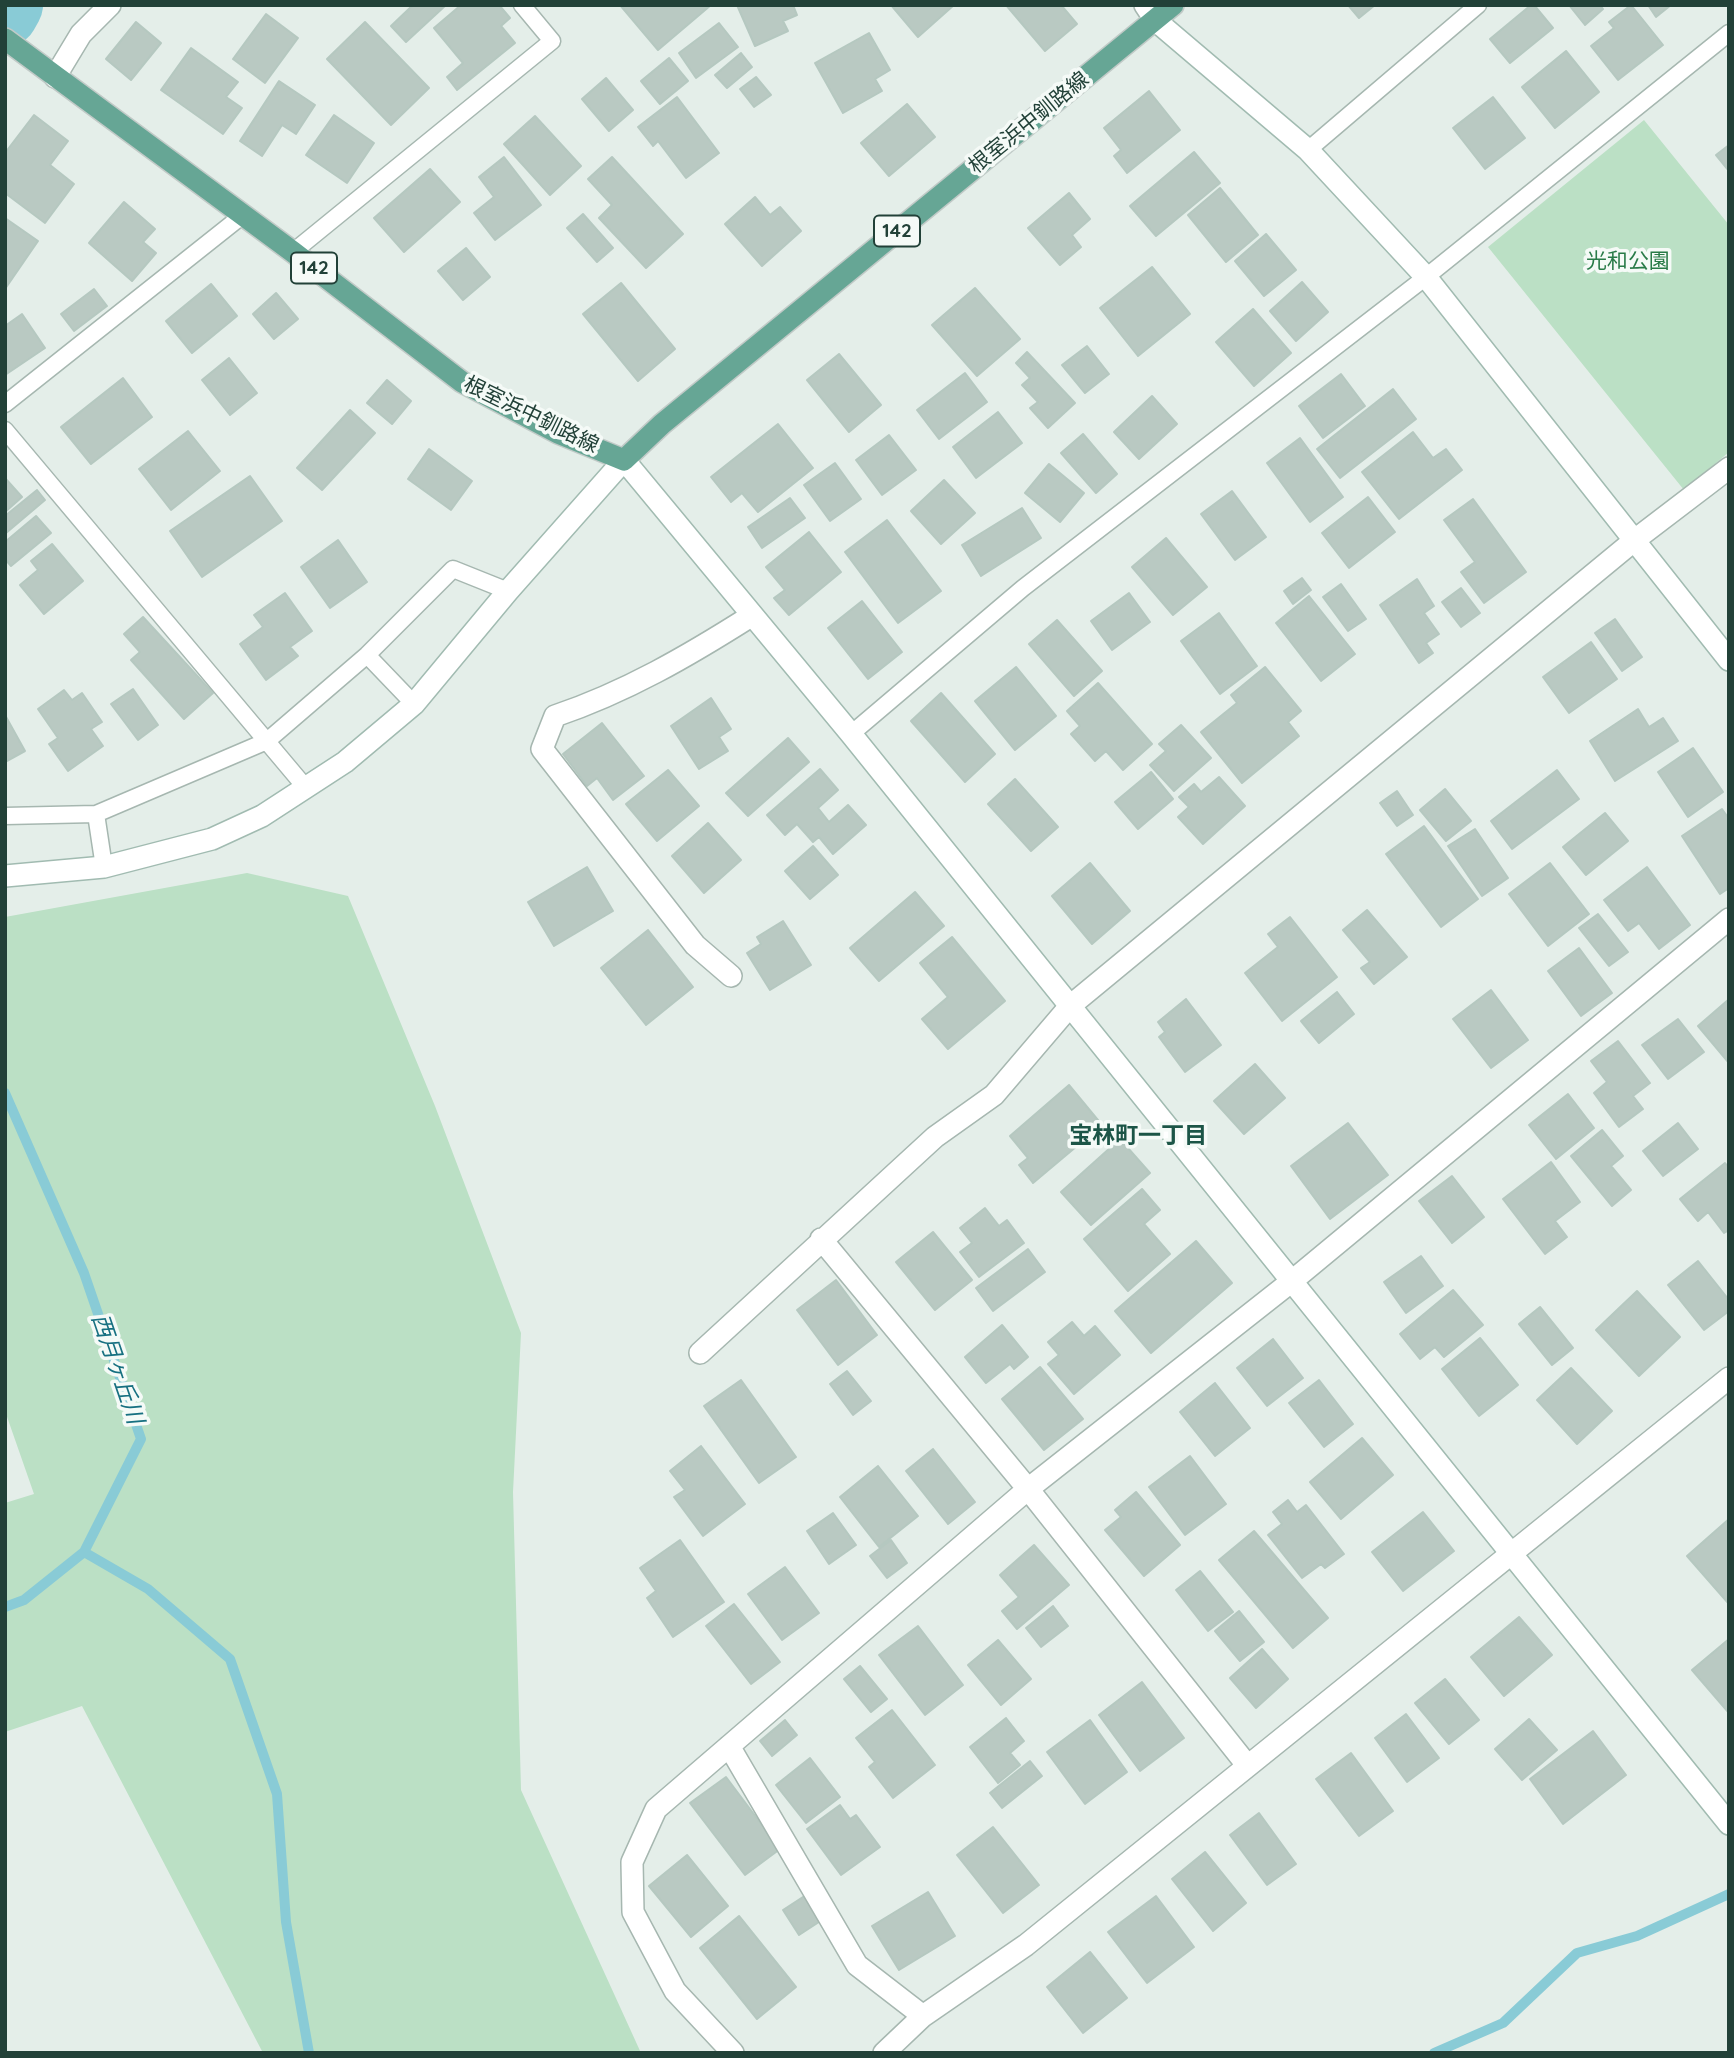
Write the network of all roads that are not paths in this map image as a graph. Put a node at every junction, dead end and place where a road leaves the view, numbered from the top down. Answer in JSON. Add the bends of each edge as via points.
{"nodes":[{"id":1,"x":110,"y":5,"type":"edge"},
{"id":2,"x":522,"y":5,"type":"edge"},
{"id":3,"x":1173,"y":5,"type":"edge"},
{"id":4,"x":1478,"y":5,"type":"edge"},
{"id":5,"x":1150,"y":13,"type":"edge"},
{"id":6,"x":1729,"y":33,"type":"edge"},
{"id":7,"x":12,"y":45,"type":"edge"},
{"id":8,"x":55,"y":77,"type":"junction"},
{"id":9,"x":1308,"y":150,"type":"junction"},
{"id":10,"x":243,"y":215,"type":"junction"},
{"id":11,"x":293,"y":252,"type":"junction"},
{"id":12,"x":1426,"y":277,"type":"junction"},
{"id":13,"x":5,"y":404,"type":"edge"},
{"id":14,"x":5,"y":430,"type":"edge"},
{"id":15,"x":624,"y":460,"type":"junction"},
{"id":16,"x":1729,"y":468,"type":"edge"},
{"id":17,"x":1636,"y":539,"type":"junction"},
{"id":18,"x":508,"y":590,"type":"junction"},
{"id":19,"x":751,"y":616,"type":"junction"},
{"id":20,"x":368,"y":654,"type":"junction"},
{"id":21,"x":1729,"y":660,"type":"edge"},
{"id":22,"x":414,"y":704,"type":"junction"},
{"id":23,"x":851,"y":734,"type":"junction"},
{"id":24,"x":267,"y":741,"type":"junction"},
{"id":25,"x":306,"y":788,"type":"junction"},
{"id":26,"x":96,"y":814,"type":"junction"},
{"id":27,"x":5,"y":816,"type":"edge"},
{"id":28,"x":104,"y":867,"type":"junction"},
{"id":29,"x":5,"y":876,"type":"edge"},
{"id":30,"x":1729,"y":919,"type":"edge"},
{"id":31,"x":731,"y":976,"type":"dead end"},
{"id":32,"x":1070,"y":1006,"type":"junction"},
{"id":33,"x":821,"y":1239,"type":"junction"},
{"id":34,"x":1292,"y":1281,"type":"junction"},
{"id":35,"x":700,"y":1353,"type":"dead end"},
{"id":36,"x":1729,"y":1378,"type":"edge"},
{"id":37,"x":1028,"y":1489,"type":"junction"},
{"id":38,"x":1512,"y":1553,"type":"junction"},
{"id":39,"x":729,"y":1746,"type":"junction"},
{"id":40,"x":1247,"y":1765,"type":"junction"},
{"id":41,"x":1729,"y":1824,"type":"edge"},
{"id":42,"x":923,"y":2015,"type":"junction"},
{"id":43,"x":733,"y":2053,"type":"edge"},
{"id":44,"x":884,"y":2053,"type":"edge"}],
"edges":[{"from":1,"to":8,"type":"street","via":[[81,34]]},
{"from":2,"to":11,"type":"lane","via":[[552,41]]},
{"from":3,"to":5,"type":"main road","name":"根室浜中釧路線","number":"142"},
{"from":4,"to":9,"type":"lane"},
{"from":5,"to":9,"type":"street"},
{"from":5,"to":15,"type":"main road","name":"根室浜中釧路線","number":"142"},
{"from":6,"to":12,"type":"lane"},
{"from":7,"to":8,"type":"main road","name":"根室浜中釧路線","number":"142"},
{"from":8,"to":10,"type":"main road","name":"根室浜中釧路線","number":"142"},
{"from":9,"to":12,"type":"street"},
{"from":10,"to":11,"type":"main road","name":"根室浜中釧路線","number":"142"},
{"from":10,"to":13,"type":"lane"},
{"from":11,"to":15,"type":"main road","name":"根室浜中釧路線","number":"142","via":[[462,383],[558,433]]},
{"from":12,"to":17,"type":"street"},
{"from":12,"to":23,"type":"lane","via":[[1023,588]]},
{"from":14,"to":24,"type":"lane"},
{"from":15,"to":18,"type":"street"},
{"from":15,"to":19,"type":"street"},
{"from":16,"to":17,"type":"street"},
{"from":17,"to":21,"type":"street"},
{"from":17,"to":32,"type":"street"},
{"from":18,"to":20,"type":"lane","via":[[453,569]]},
{"from":18,"to":22,"type":"street"},
{"from":19,"to":23,"type":"street"},
{"from":19,"to":31,"type":"street","via":[[608,698],[555,716],[542,749],[695,945]]},
{"from":20,"to":22,"type":"lane"},
{"from":20,"to":24,"type":"lane"},
{"from":22,"to":25,"type":"street"},
{"from":23,"to":32,"type":"street"},
{"from":24,"to":25,"type":"lane"},
{"from":24,"to":26,"type":"lane"},
{"from":25,"to":28,"type":"street","via":[[262,816],[212,839]]},
{"from":26,"to":27,"type":"lane"},
{"from":26,"to":28,"type":"lane"},
{"from":28,"to":29,"type":"street"},
{"from":30,"to":34,"type":"street"},
{"from":32,"to":33,"type":"street","via":[[994,1095],[935,1137]]},
{"from":32,"to":34,"type":"street"},
{"from":33,"to":35,"type":"street"},
{"from":33,"to":37,"type":"street"},
{"from":34,"to":37,"type":"street"},
{"from":34,"to":38,"type":"street"},
{"from":36,"to":38,"type":"street"},
{"from":37,"to":39,"type":"street"},
{"from":37,"to":40,"type":"street"},
{"from":38,"to":40,"type":"street"},
{"from":38,"to":41,"type":"street"},
{"from":39,"to":42,"type":"street","via":[[857,1965]]},
{"from":39,"to":43,"type":"street","via":[[656,1809],[632,1862],[632,1912],[675,1991]]},
{"from":40,"to":42,"type":"street","via":[[1026,1945]]},
{"from":42,"to":44,"type":"street"}]}
